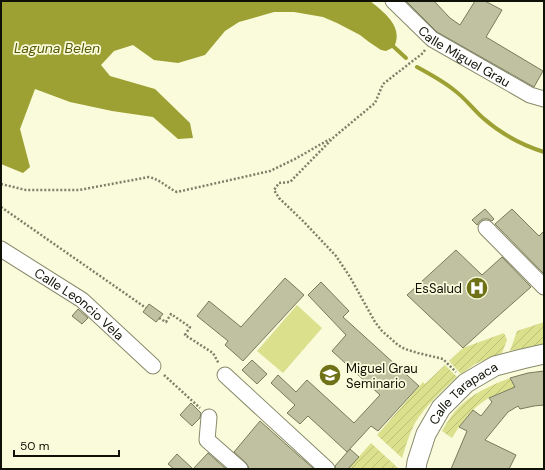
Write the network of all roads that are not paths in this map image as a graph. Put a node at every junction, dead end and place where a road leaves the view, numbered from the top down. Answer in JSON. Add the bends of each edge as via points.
{"nodes":[{"id":1,"x":394,"y":1,"type":"edge"},
{"id":2,"x":544,"y":99,"type":"edge"},
{"id":3,"x":486,"y":228,"type":"dead end"},
{"id":4,"x":1,"y":249,"type":"edge"},
{"id":5,"x":544,"y":287,"type":"edge"},
{"id":6,"x":544,"y":354,"type":"edge"},
{"id":7,"x":153,"y":366,"type":"road end"},
{"id":8,"x":225,"y":375,"type":"road end"},
{"id":9,"x":209,"y":417,"type":"road end"},
{"id":10,"x":240,"y":469,"type":"edge"},
{"id":11,"x":327,"y":469,"type":"edge"},
{"id":12,"x":416,"y":469,"type":"edge"}],
"edges":[{"from":1,"to":2,"type":"street","name":"Calle Miguel Grau","via":[[432,39],[530,95]]},
{"from":3,"to":5,"type":"street"},
{"from":4,"to":7,"type":"street","name":"Calle Leoncio Vela","via":[[82,300]]},
{"from":6,"to":12,"type":"main road","name":"Calle Tarapaca","via":[[496,366],[466,383],[441,408],[426,434]]},
{"from":8,"to":11,"type":"street"},
{"from":9,"to":10,"type":"street","via":[[207,440]]}]}
